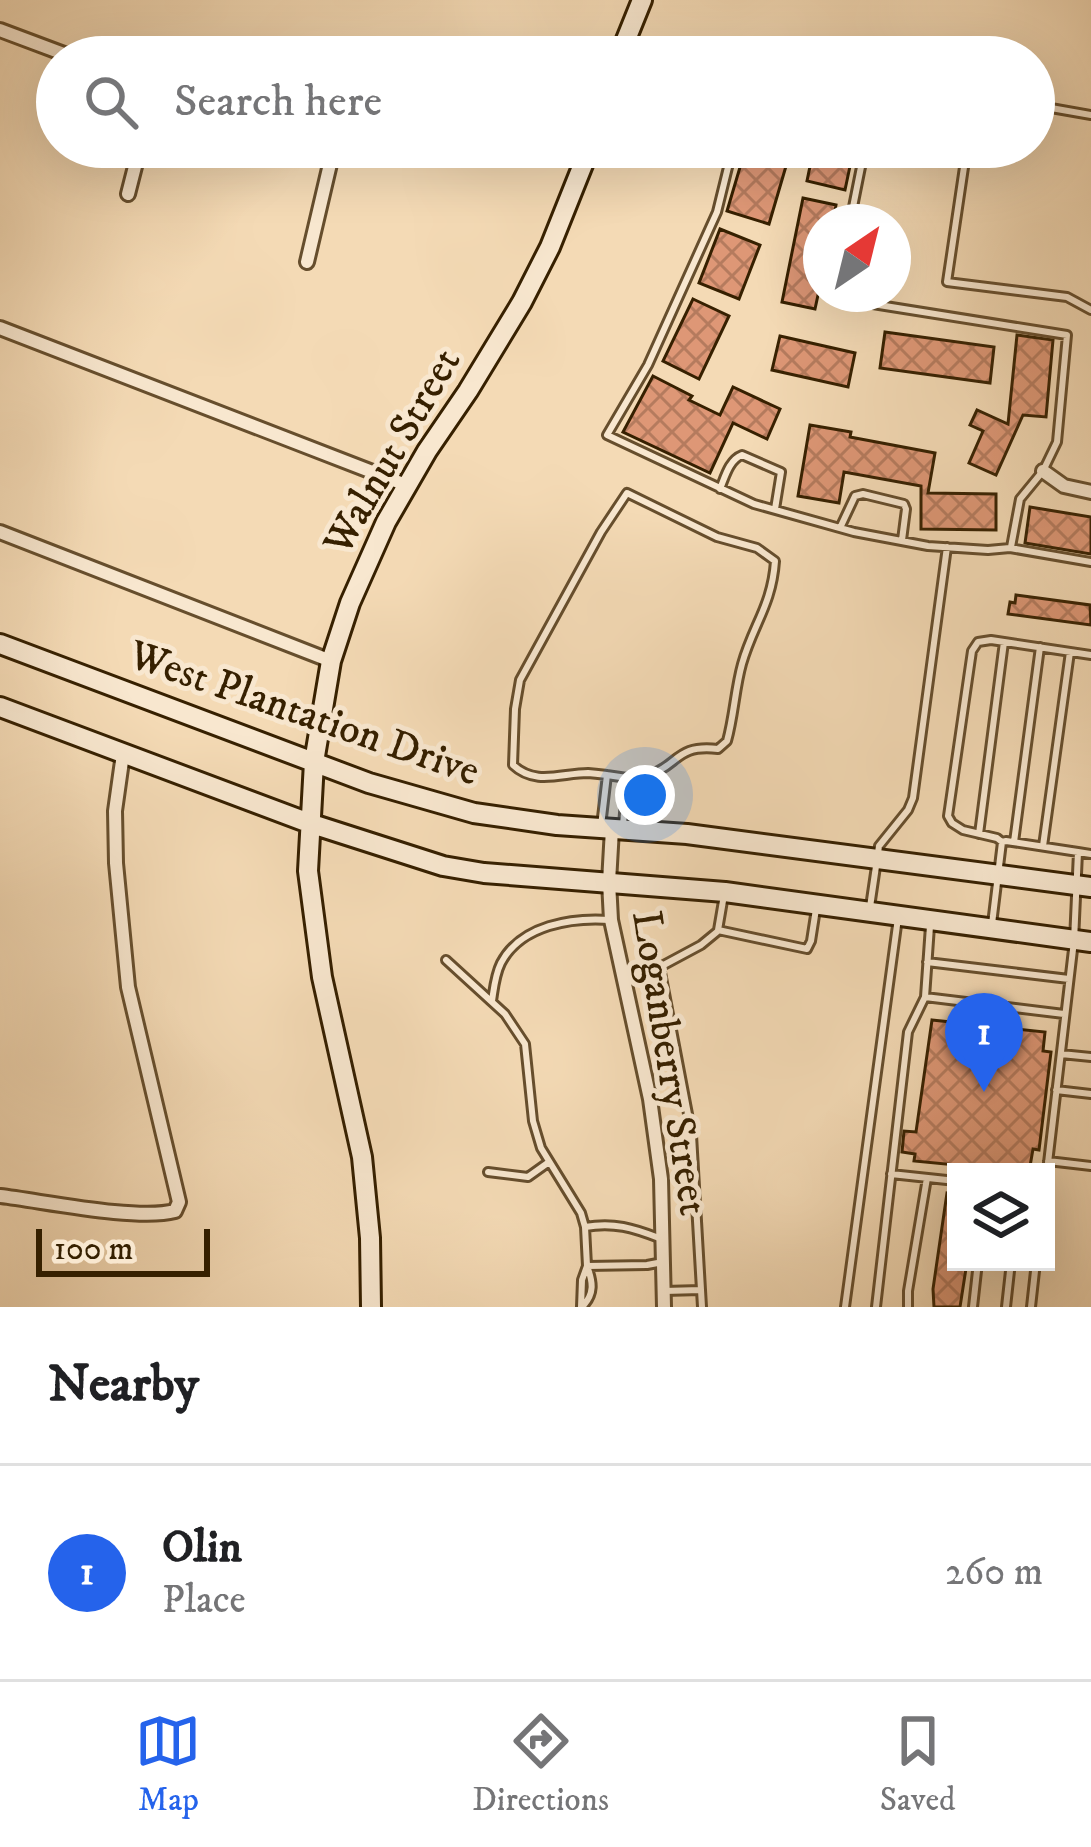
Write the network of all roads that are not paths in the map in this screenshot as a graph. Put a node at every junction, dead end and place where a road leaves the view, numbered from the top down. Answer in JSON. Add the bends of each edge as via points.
{"nodes":[{"id":1,"x":642,"y":0,"type":"edge"},
{"id":2,"x":0,"y":30,"type":"edge"},
{"id":3,"x":627,"y":36,"type":"edge"},
{"id":4,"x":36,"y":44,"type":"edge"},
{"id":5,"x":1055,"y":109,"type":"edge"},
{"id":6,"x":1091,"y":115,"type":"edge"},
{"id":7,"x":135,"y":168,"type":"edge"},
{"id":8,"x":329,"y":168,"type":"edge"},
{"id":9,"x":582,"y":168,"type":"edge"},
{"id":10,"x":729,"y":168,"type":"edge"},
{"id":11,"x":861,"y":168,"type":"edge"},
{"id":12,"x":964,"y":168,"type":"edge"},
{"id":13,"x":128,"y":194,"type":"dead end"},
{"id":14,"x":854,"y":204,"type":"edge"},
{"id":15,"x":308,"y":262,"type":"dead end"},
{"id":16,"x":911,"y":310,"type":"edge"},
{"id":17,"x":1091,"y":310,"type":"edge"},
{"id":18,"x":0,"y":328,"type":"edge"},
{"id":19,"x":1043,"y":471,"type":"junction"},
{"id":20,"x":406,"y":484,"type":"junction"},
{"id":21,"x":720,"y":489,"type":"junction"},
{"id":22,"x":1091,"y":492,"type":"edge"},
{"id":23,"x":775,"y":510,"type":"junction"},
{"id":24,"x":841,"y":528,"type":"junction"},
{"id":25,"x":0,"y":532,"type":"edge"},
{"id":26,"x":902,"y":541,"type":"junction"},
{"id":27,"x":947,"y":547,"type":"junction"},
{"id":28,"x":1010,"y":548,"type":"junction"},
{"id":29,"x":1091,"y":562,"type":"edge"},
{"id":30,"x":1004,"y":642,"type":"junction"},
{"id":31,"x":0,"y":644,"type":"edge"},
{"id":32,"x":1040,"y":647,"type":"junction"},
{"id":33,"x":1070,"y":652,"type":"junction"},
{"id":34,"x":1091,"y":655,"type":"edge"},
{"id":35,"x":331,"y":661,"type":"junction"},
{"id":36,"x":0,"y":707,"type":"edge"},
{"id":37,"x":123,"y":754,"type":"junction"},
{"id":38,"x":314,"y":762,"type":"junction"},
{"id":39,"x":607,"y":776,"type":"junction"},
{"id":40,"x":627,"y":778,"type":"junction"},
{"id":41,"x":309,"y":823,"type":"junction"},
{"id":42,"x":612,"y":828,"type":"junction"},
{"id":43,"x":979,"y":834,"type":"junction"},
{"id":44,"x":1002,"y":842,"type":"junction"},
{"id":45,"x":1014,"y":842,"type":"junction"},
{"id":46,"x":1043,"y":846,"type":"junction"},
{"id":47,"x":1078,"y":852,"type":"junction"},
{"id":48,"x":1091,"y":854,"type":"edge"},
{"id":49,"x":875,"y":858,"type":"junction"},
{"id":50,"x":998,"y":875,"type":"junction"},
{"id":51,"x":610,"y":881,"type":"junction"},
{"id":52,"x":1083,"y":886,"type":"edge"},
{"id":53,"x":725,"y":892,"type":"junction"},
{"id":54,"x":817,"y":903,"type":"junction"},
{"id":55,"x":869,"y":910,"type":"junction"},
{"id":56,"x":899,"y":914,"type":"junction"},
{"id":57,"x":931,"y":918,"type":"junction"},
{"id":58,"x":611,"y":920,"type":"junction"},
{"id":59,"x":992,"y":928,"type":"junction"},
{"id":60,"x":718,"y":930,"type":"junction"},
{"id":61,"x":1083,"y":941,"type":"edge"},
{"id":62,"x":446,"y":960,"type":"dead end"},
{"id":63,"x":927,"y":962,"type":"junction"},
{"id":64,"x":660,"y":967,"type":"junction"},
{"id":65,"x":625,"y":973,"type":"junction"},
{"id":66,"x":1070,"y":979,"type":"junction"},
{"id":67,"x":925,"y":998,"type":"junction"},
{"id":68,"x":492,"y":1001,"type":"junction"},
{"id":69,"x":1065,"y":1015,"type":"junction"},
{"id":70,"x":1061,"y":1054,"type":"junction"},
{"id":71,"x":1091,"y":1057,"type":"edge"},
{"id":72,"x":1057,"y":1090,"type":"junction"},
{"id":73,"x":1091,"y":1094,"type":"edge"},
{"id":74,"x":1048,"y":1161,"type":"joint"},
{"id":75,"x":549,"y":1162,"type":"junction"},
{"id":76,"x":1091,"y":1166,"type":"edge"},
{"id":77,"x":488,"y":1172,"type":"dead end"},
{"id":78,"x":891,"y":1174,"type":"junction"},
{"id":79,"x":927,"y":1178,"type":"junction"},
{"id":80,"x":947,"y":1180,"type":"edge"},
{"id":81,"x":0,"y":1196,"type":"edge"},
{"id":82,"x":585,"y":1227,"type":"junction"},
{"id":83,"x":663,"y":1240,"type":"junction"},
{"id":84,"x":663,"y":1262,"type":"junction"},
{"id":85,"x":587,"y":1266,"type":"junction"},
{"id":86,"x":977,"y":1271,"type":"edge"},
{"id":87,"x":1010,"y":1271,"type":"edge"},
{"id":88,"x":1035,"y":1271,"type":"edge"},
{"id":89,"x":700,"y":1290,"type":"junction"},
{"id":90,"x":664,"y":1291,"type":"junction"},
{"id":91,"x":371,"y":1307,"type":"edge"},
{"id":92,"x":582,"y":1307,"type":"edge"},
{"id":93,"x":664,"y":1307,"type":"edge"},
{"id":94,"x":703,"y":1307,"type":"edge"},
{"id":95,"x":844,"y":1307,"type":"edge"},
{"id":96,"x":876,"y":1307,"type":"edge"},
{"id":97,"x":908,"y":1307,"type":"edge"},
{"id":98,"x":973,"y":1307,"type":"edge"},
{"id":99,"x":1006,"y":1307,"type":"edge"},
{"id":100,"x":1031,"y":1307,"type":"edge"}],
"edges":[{"from":1,"to":3,"type":"main road"},
{"from":2,"to":4,"type":"street"},
{"from":5,"to":6,"type":"lane"},
{"from":7,"to":13,"type":"street"},
{"from":8,"to":15,"type":"street"},
{"from":9,"to":20,"type":"main road","name":"Walnut Street","via":[[502,339]]},
{"from":10,"to":21,"type":"lane","via":[[648,365],[607,435]]},
{"from":11,"to":14,"type":"lane"},
{"from":12,"to":17,"type":"lane","via":[[947,282],[1067,298]]},
{"from":16,"to":19,"type":"lane","via":[[1067,335],[1058,442]]},
{"from":18,"to":20,"type":"street"},
{"from":19,"to":22,"type":"street"},
{"from":19,"to":28,"type":"lane","via":[[1019,499]]},
{"from":20,"to":35,"type":"main road","name":"Walnut Street","via":[[368,557]]},
{"from":21,"to":23,"type":"lane"},
{"from":21,"to":23,"type":"lane","via":[[742,455],[781,472]]},
{"from":23,"to":24,"type":"lane"},
{"from":24,"to":26,"type":"lane"},
{"from":24,"to":26,"type":"lane","via":[[863,494],[904,504]]},
{"from":25,"to":35,"type":"street"},
{"from":26,"to":27,"type":"lane"},
{"from":27,"to":28,"type":"lane"},
{"from":27,"to":49,"type":"lane","via":[[913,798]]},
{"from":28,"to":29,"type":"lane"},
{"from":30,"to":32,"type":"lane"},
{"from":30,"to":43,"type":"lane"},
{"from":30,"to":43,"type":"lane","via":[[983,640],[972,651],[948,816]]},
{"from":31,"to":38,"type":"main road","name":"West Plantation Drive"},
{"from":32,"to":33,"type":"lane"},
{"from":32,"to":45,"type":"lane"},
{"from":33,"to":34,"type":"lane"},
{"from":33,"to":46,"type":"lane"},
{"from":35,"to":38,"type":"main road","name":"Walnut Street"},
{"from":36,"to":37,"type":"main road"},
{"from":37,"to":41,"type":"main road"},
{"from":37,"to":81,"type":"street","via":[[116,863],[128,987],[179,1202],[167,1213],[130,1212]]},
{"from":38,"to":41,"type":"main road","name":"Walnut Street"},
{"from":38,"to":42,"type":"main road","name":"West Plantation Drive","via":[[474,813]]},
{"from":39,"to":40,"type":"lane"},
{"from":39,"to":40,"type":"lane","via":[[522,774],[513,765],[514,724],[520,680],[627,493],[775,561],[728,741],[688,749],[650,776]]},
{"from":39,"to":42,"type":"lane"},
{"from":40,"to":42,"type":"lane"},
{"from":41,"to":51,"type":"main road","via":[[443,866]]},
{"from":41,"to":91,"type":"main road","name":"Walnut Street","via":[[322,977],[362,1156]]},
{"from":42,"to":49,"type":"main road","name":"West Plantation Drive"},
{"from":42,"to":51,"type":"street","name":"Loganberry Street"},
{"from":43,"to":44,"type":"lane"},
{"from":44,"to":45,"type":"lane"},
{"from":44,"to":50,"type":"lane"},
{"from":45,"to":46,"type":"lane"},
{"from":46,"to":47,"type":"lane"},
{"from":47,"to":48,"type":"lane"},
{"from":47,"to":52,"type":"lane"},
{"from":49,"to":50,"type":"main road","name":"West Plantation Drive"},
{"from":49,"to":55,"type":"lane"},
{"from":50,"to":52,"type":"main road","name":"West Plantation Drive"},
{"from":50,"to":59,"type":"lane"},
{"from":51,"to":53,"type":"main road"},
{"from":51,"to":58,"type":"street","name":"Loganberry Street"},
{"from":52,"to":61,"type":"lane"},
{"from":53,"to":54,"type":"main road"},
{"from":53,"to":60,"type":"lane"},
{"from":54,"to":55,"type":"main road"},
{"from":54,"to":60,"type":"lane","via":[[807,949]]},
{"from":55,"to":56,"type":"main road"},
{"from":56,"to":57,"type":"main road"},
{"from":56,"to":95,"type":"lane"},
{"from":57,"to":59,"type":"main road"},
{"from":57,"to":63,"type":"lane"},
{"from":58,"to":65,"type":"street","name":"Loganberry Street"},
{"from":58,"to":68,"type":"lane","via":[[565,922],[519,942],[503,958]]},
{"from":59,"to":61,"type":"main road"},
{"from":60,"to":64,"type":"lane"},
{"from":61,"to":66,"type":"lane"},
{"from":62,"to":68,"type":"lane"},
{"from":63,"to":66,"type":"lane"},
{"from":63,"to":67,"type":"lane"},
{"from":64,"to":65,"type":"lane"},
{"from":64,"to":89,"type":"lane","via":[[692,1135]]},
{"from":65,"to":83,"type":"street","name":"Loganberry Street","via":[[657,1145]]},
{"from":66,"to":69,"type":"lane"},
{"from":67,"to":69,"type":"lane"},
{"from":67,"to":78,"type":"lane","via":[[908,1032]]},
{"from":68,"to":75,"type":"lane","via":[[525,1044],[533,1121]]},
{"from":69,"to":70,"type":"lane"},
{"from":70,"to":71,"type":"lane"},
{"from":70,"to":72,"type":"lane"},
{"from":72,"to":73,"type":"lane"},
{"from":72,"to":74,"type":"lane"},
{"from":74,"to":76,"type":"lane"},
{"from":75,"to":77,"type":"lane","via":[[527,1178]]},
{"from":75,"to":82,"type":"lane"},
{"from":78,"to":79,"type":"lane"},
{"from":78,"to":96,"type":"lane"},
{"from":79,"to":80,"type":"lane"},
{"from":79,"to":97,"type":"lane"},
{"from":82,"to":83,"type":"lane","via":[[629,1226]]},
{"from":82,"to":85,"type":"lane"},
{"from":83,"to":84,"type":"street","name":"Loganberry Street"},
{"from":84,"to":85,"type":"lane"},
{"from":84,"to":90,"type":"street","name":"Loganberry Street"},
{"from":85,"to":92,"type":"lane","via":[[593,1283]]},
{"from":86,"to":98,"type":"lane"},
{"from":87,"to":99,"type":"lane"},
{"from":88,"to":100,"type":"lane"},
{"from":89,"to":90,"type":"lane"},
{"from":89,"to":94,"type":"lane"},
{"from":90,"to":93,"type":"street","name":"Loganberry Street"}]}
